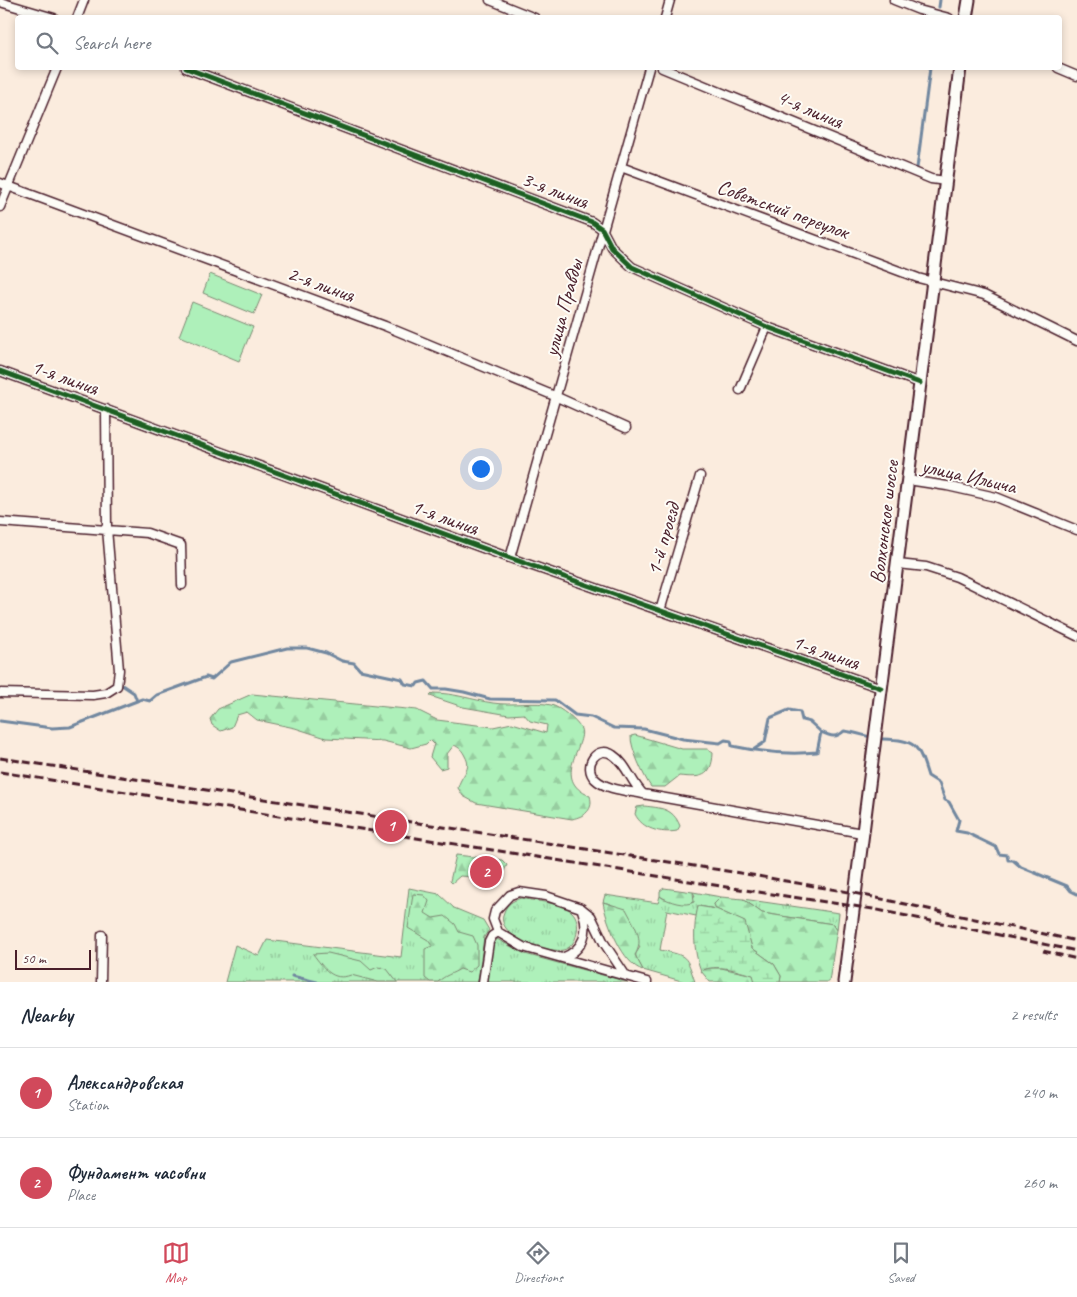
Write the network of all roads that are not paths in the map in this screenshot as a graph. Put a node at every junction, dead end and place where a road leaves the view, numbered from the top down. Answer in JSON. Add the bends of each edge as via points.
{"nodes":[{"id":1,"x":84,"y":0,"type":"edge"},
{"id":2,"x":490,"y":0,"type":"edge"},
{"id":3,"x":670,"y":0,"type":"edge"},
{"id":4,"x":894,"y":0,"type":"edge"},
{"id":5,"x":968,"y":0,"type":"edge"},
{"id":6,"x":0,"y":2,"type":"edge"},
{"id":7,"x":44,"y":15,"type":"edge"},
{"id":8,"x":79,"y":15,"type":"edge"},
{"id":9,"x":528,"y":15,"type":"edge"},
{"id":10,"x":666,"y":15,"type":"edge"},
{"id":11,"x":937,"y":15,"type":"edge"},
{"id":12,"x":966,"y":15,"type":"edge"},
{"id":13,"x":56,"y":70,"type":"edge"},
{"id":14,"x":191,"y":70,"type":"edge"},
{"id":15,"x":648,"y":70,"type":"edge"},
{"id":16,"x":667,"y":70,"type":"edge"},
{"id":17,"x":960,"y":70,"type":"edge"},
{"id":18,"x":1062,"y":70,"type":"edge"},
{"id":19,"x":1077,"y":76,"type":"edge"},
{"id":20,"x":621,"y":167,"type":"junction"},
{"id":21,"x":946,"y":181,"type":"junction"},
{"id":22,"x":0,"y":182,"type":"edge"},
{"id":23,"x":8,"y":185,"type":"junction"},
{"id":24,"x":0,"y":207,"type":"edge"},
{"id":25,"x":602,"y":229,"type":"junction"},
{"id":26,"x":933,"y":282,"type":"junction"},
{"id":27,"x":767,"y":327,"type":"junction"},
{"id":28,"x":1077,"y":341,"type":"edge"},
{"id":29,"x":0,"y":371,"type":"edge"},
{"id":30,"x":920,"y":383,"type":"junction"},
{"id":31,"x":740,"y":390,"type":"dead end"},
{"id":32,"x":557,"y":396,"type":"junction"},
{"id":33,"x":106,"y":409,"type":"junction"},
{"id":34,"x":626,"y":428,"type":"dead end"},
{"id":35,"x":700,"y":476,"type":"dead end"},
{"id":36,"x":908,"y":480,"type":"junction"},
{"id":37,"x":0,"y":522,"type":"edge"},
{"id":38,"x":107,"y":529,"type":"junction"},
{"id":39,"x":1077,"y":530,"type":"edge"},
{"id":40,"x":510,"y":558,"type":"junction"},
{"id":41,"x":898,"y":564,"type":"junction"},
{"id":42,"x":182,"y":586,"type":"dead end"},
{"id":43,"x":660,"y":611,"type":"junction"},
{"id":44,"x":1077,"y":636,"type":"edge"},
{"id":45,"x":881,"y":688,"type":"junction"},
{"id":46,"x":0,"y":693,"type":"edge"},
{"id":47,"x":643,"y":794,"type":"junction"},
{"id":48,"x":862,"y":832,"type":"junction"},
{"id":49,"x":581,"y":908,"type":"junction"},
{"id":50,"x":498,"y":932,"type":"junction"},
{"id":51,"x":102,"y":935,"type":"dead end"},
{"id":52,"x":562,"y":958,"type":"junction"},
{"id":53,"x":626,"y":976,"type":"junction"},
{"id":54,"x":101,"y":982,"type":"edge"},
{"id":55,"x":483,"y":982,"type":"edge"},
{"id":56,"x":647,"y":982,"type":"edge"},
{"id":57,"x":844,"y":982,"type":"edge"}],
"edges":[{"from":1,"to":8,"type":"street"},
{"from":2,"to":9,"type":"street"},
{"from":3,"to":10,"type":"street"},
{"from":4,"to":11,"type":"street"},
{"from":5,"to":12,"type":"main road"},
{"from":6,"to":7,"type":"street"},
{"from":13,"to":23,"type":"street"},
{"from":14,"to":25,"type":"street","name":"3-я линия","via":[[565,211]]},
{"from":15,"to":20,"type":"street","name":"улица Правды"},
{"from":16,"to":21,"type":"street","name":"4-я линия","via":[[931,179]]},
{"from":17,"to":21,"type":"main road","name":"Волхонское шоссе"},
{"from":18,"to":19,"type":"street"},
{"from":20,"to":25,"type":"street","name":"улица Правды"},
{"from":20,"to":26,"type":"street","name":"Советский переулок"},
{"from":21,"to":26,"type":"main road","name":"Волхонское шоссе"},
{"from":22,"to":23,"type":"street","name":"2-я линия"},
{"from":23,"to":24,"type":"street"},
{"from":23,"to":32,"type":"street","name":"2-я линия","via":[[385,326]]},
{"from":25,"to":27,"type":"street","name":"3-я линия","via":[[612,248],[632,267]]},
{"from":25,"to":32,"type":"street","name":"улица Правды"},
{"from":26,"to":28,"type":"street","name":"Советский переулок","via":[[984,295]]},
{"from":26,"to":30,"type":"main road","name":"Волхонское шоссе"},
{"from":27,"to":30,"type":"street","name":"3-я линия"},
{"from":27,"to":31,"type":"street"},
{"from":29,"to":33,"type":"street","name":"1-я линия"},
{"from":30,"to":36,"type":"main road","name":"Волхонское шоссе"},
{"from":32,"to":34,"type":"street","name":"2-я линия"},
{"from":32,"to":40,"type":"street","name":"улица Правды"},
{"from":33,"to":38,"type":"street"},
{"from":33,"to":40,"type":"street","name":"1-я линия"},
{"from":35,"to":43,"type":"street","name":"1-й проезд"},
{"from":36,"to":39,"type":"street","name":"улица Ильича","via":[[996,497]]},
{"from":36,"to":41,"type":"main road","name":"Волхонское шоссе"},
{"from":37,"to":38,"type":"street"},
{"from":38,"to":42,"type":"street","via":[[147,533],[180,545]]},
{"from":38,"to":46,"type":"street","via":[[120,670],[117,686],[106,694],[93,695]]},
{"from":40,"to":43,"type":"street","name":"1-я линия"},
{"from":41,"to":44,"type":"street","via":[[926,567],[957,576]]},
{"from":41,"to":45,"type":"main road","name":"Волхонское шоссе"},
{"from":43,"to":45,"type":"street","name":"1-я линия"},
{"from":45,"to":48,"type":"main road","name":"Волхонское шоссе"},
{"from":47,"to":47,"type":"street","via":[[634,786],[619,759],[602,752],[594,756],[590,770],[595,779],[608,787]]},
{"from":47,"to":48,"type":"street"},
{"from":48,"to":57,"type":"main road","name":"Волхонское шоссе"},
{"from":49,"to":50,"type":"street","via":[[569,902],[519,892],[510,895],[495,911],[493,919]]},
{"from":49,"to":52,"type":"street","via":[[586,931],[574,954]]},
{"from":49,"to":53,"type":"street","via":[[591,916]]},
{"from":50,"to":52,"type":"street","via":[[523,948]]},
{"from":50,"to":55,"type":"street","via":[[489,942]]},
{"from":51,"to":54,"type":"street"},
{"from":52,"to":53,"type":"street"},
{"from":53,"to":56,"type":"street"}]}
